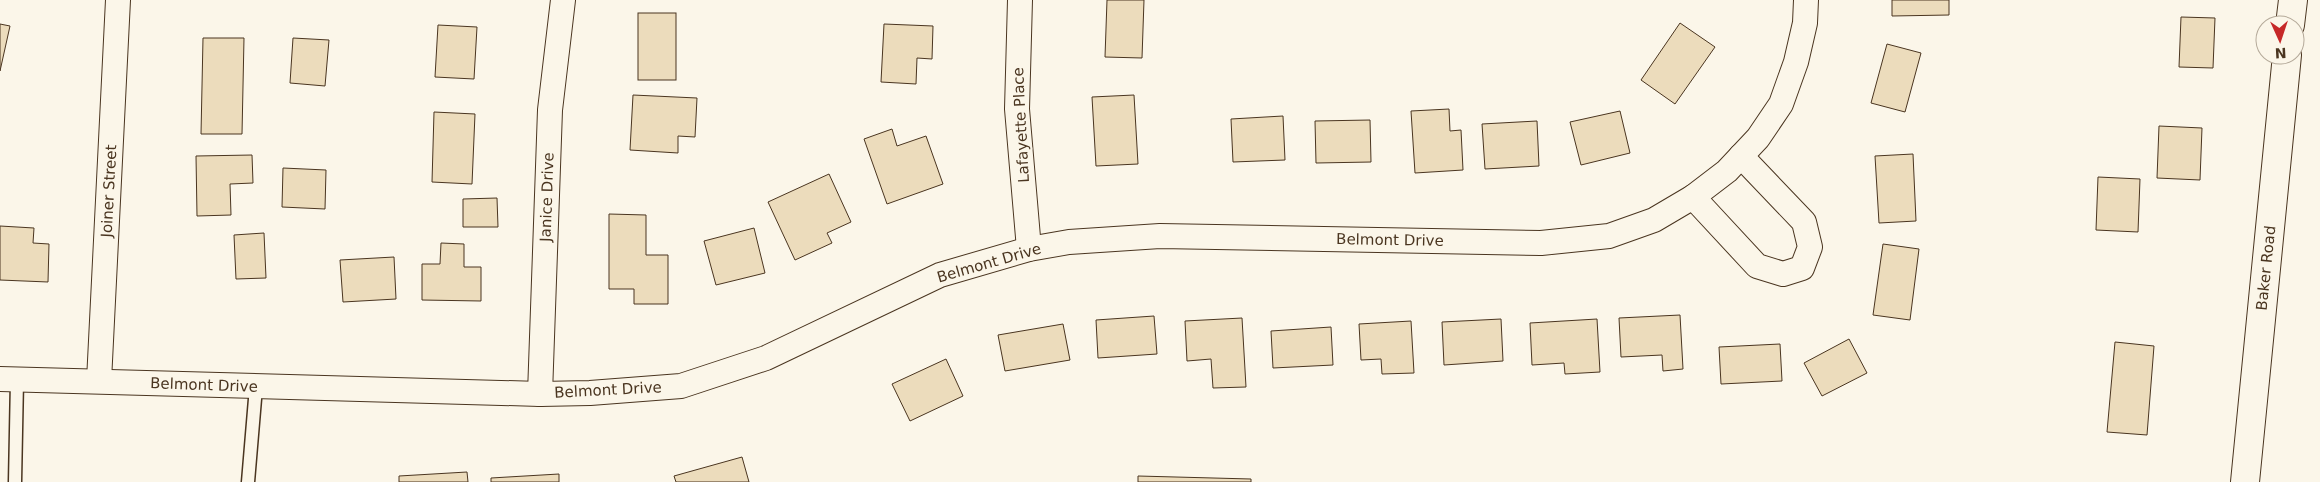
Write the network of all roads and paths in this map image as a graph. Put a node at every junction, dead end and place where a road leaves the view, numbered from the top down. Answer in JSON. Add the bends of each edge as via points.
{"nodes":[{"id":1,"x":118,"y":0,"type":"edge"},
{"id":2,"x":564,"y":0,"type":"edge"},
{"id":3,"x":1020,"y":0,"type":"edge"},
{"id":4,"x":1806,"y":0,"type":"edge"},
{"id":5,"x":2293,"y":0,"type":"edge"},
{"id":6,"x":2291,"y":15,"type":"edge"},
{"id":7,"x":2286,"y":65,"type":"edge"},
{"id":8,"x":1741,"y":156,"type":"junction"},
{"id":9,"x":1693,"y":198,"type":"junction"},
{"id":10,"x":1029,"y":249,"type":"junction"},
{"id":11,"x":9,"y":380,"type":"edge"},
{"id":12,"x":99,"y":381,"type":"junction"},
{"id":13,"x":256,"y":386,"type":"junction"},
{"id":14,"x":540,"y":394,"type":"junction"},
{"id":15,"x":15,"y":482,"type":"edge"},
{"id":16,"x":248,"y":482,"type":"edge"},
{"id":17,"x":2245,"y":482,"type":"edge"}],
"edges":[{"from":1,"to":12,"type":"street","name":"Joiner Street"},
{"from":2,"to":14,"type":"street","name":"Janice Drive","via":[[550,110]]},
{"from":3,"to":10,"type":"street","name":"Lafayette Place","via":[[1017,109]]},
{"from":4,"to":8,"type":"street","name":"Belmont Drive","via":[[1805,23],[1796,62],[1781,104]]},
{"from":5,"to":6,"type":"street"},
{"from":7,"to":17,"type":"street","name":"Baker Road"},
{"from":8,"to":9,"type":"street","name":"Belmont Drive","via":[[1727,172]]},
{"from":8,"to":9,"type":"street","via":[[1804,222],[1810,247],[1802,268],[1783,274],[1757,266]]},
{"from":9,"to":10,"type":"street","name":"Belmont Drive","via":[[1654,220],[1609,236],[1541,243],[1160,236],[1069,242]]},
{"from":10,"to":14,"type":"street","name":"Belmont Drive","via":[[940,275],[766,358],[681,386]]},
{"from":11,"to":12,"type":"street","name":"Belmont Drive"},
{"from":11,"to":15,"type":"lane"},
{"from":12,"to":13,"type":"street","name":"Belmont Drive"},
{"from":13,"to":14,"type":"street","name":"Belmont Drive"},
{"from":13,"to":16,"type":"lane"}]}
